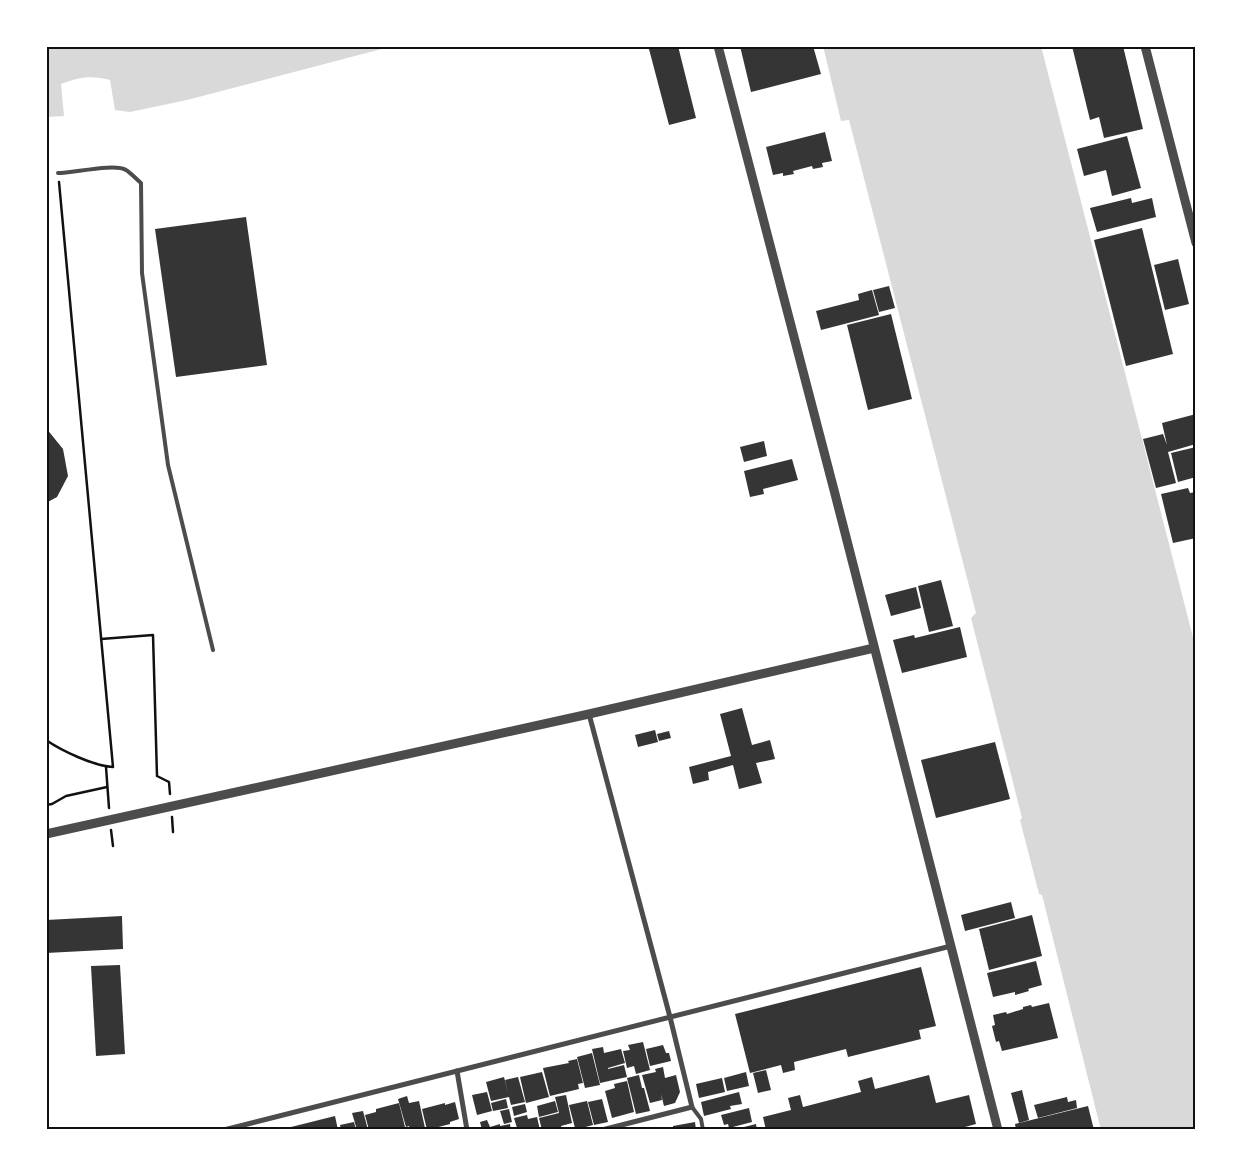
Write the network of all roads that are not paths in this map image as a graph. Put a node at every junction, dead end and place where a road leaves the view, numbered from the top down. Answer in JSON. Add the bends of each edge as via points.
{"nodes":[{"id":1,"x":718,"y":46,"type":"edge"},
{"id":2,"x":1145,"y":46,"type":"edge"},
{"id":3,"x":58,"y":173,"type":"road end"},
{"id":4,"x":1196,"y":243,"type":"edge"},
{"id":5,"x":874,"y":648,"type":"junction"},
{"id":6,"x":213,"y":650,"type":"dead end"},
{"id":7,"x":589,"y":714,"type":"junction"},
{"id":8,"x":46,"y":834,"type":"edge"},
{"id":9,"x":950,"y":946,"type":"junction"},
{"id":10,"x":670,"y":1017,"type":"junction"},
{"id":11,"x":457,"y":1071,"type":"junction"},
{"id":12,"x":692,"y":1107,"type":"junction"},
{"id":13,"x":250,"y":1123,"type":"junction"},
{"id":14,"x":224,"y":1130,"type":"edge"},
{"id":15,"x":251,"y":1130,"type":"edge"},
{"id":16,"x":467,"y":1130,"type":"edge"},
{"id":17,"x":602,"y":1130,"type":"edge"},
{"id":18,"x":704,"y":1130,"type":"edge"},
{"id":19,"x":998,"y":1130,"type":"edge"}],
"edges":[{"from":1,"to":5,"type":"street"},
{"from":2,"to":4,"type":"street"},
{"from":3,"to":6,"type":"lane","via":[[125,169],[141,183],[142,273],[168,464]]},
{"from":5,"to":7,"type":"street"},
{"from":5,"to":9,"type":"street"},
{"from":7,"to":8,"type":"street"},
{"from":7,"to":10,"type":"street"},
{"from":9,"to":10,"type":"street"},
{"from":9,"to":19,"type":"street"},
{"from":10,"to":11,"type":"street"},
{"from":10,"to":12,"type":"street"},
{"from":11,"to":13,"type":"street"},
{"from":11,"to":16,"type":"street"},
{"from":12,"to":17,"type":"street"},
{"from":12,"to":18,"type":"lane"},
{"from":13,"to":14,"type":"street"},
{"from":13,"to":15,"type":"street"}]}
